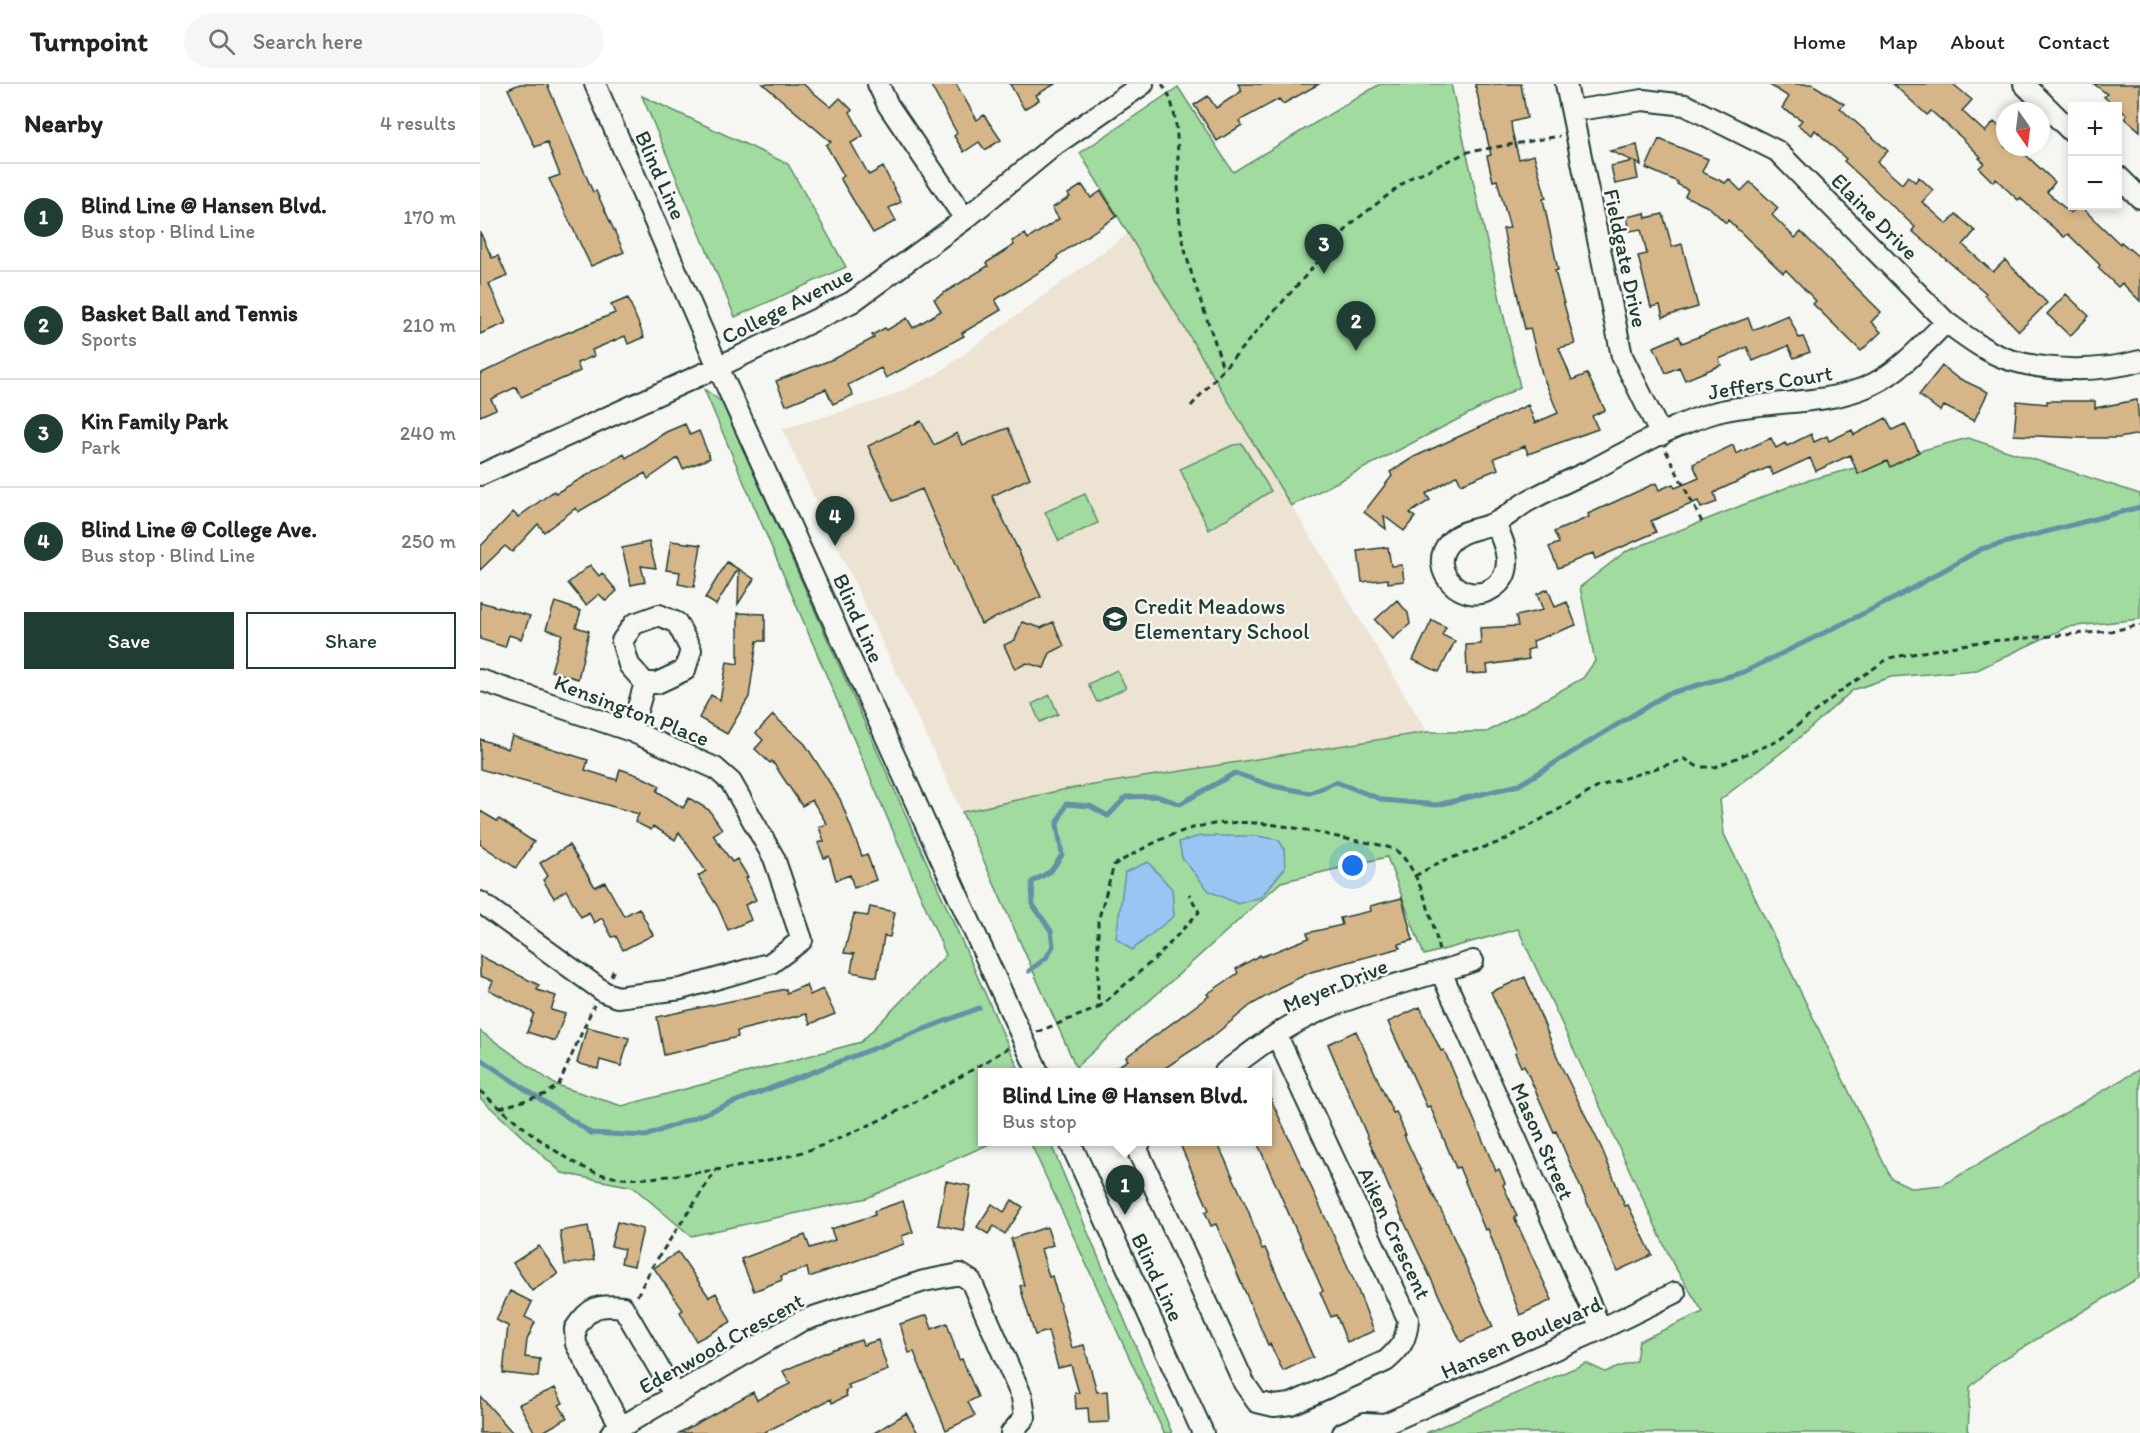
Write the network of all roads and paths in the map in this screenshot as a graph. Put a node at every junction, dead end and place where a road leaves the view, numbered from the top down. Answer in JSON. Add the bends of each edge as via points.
{"nodes":[{"id":1,"x":595,"y":84,"type":"edge"},
{"id":2,"x":878,"y":84,"type":"edge"},
{"id":3,"x":1143,"y":84,"type":"edge"},
{"id":4,"x":1162,"y":84,"type":"edge"},
{"id":5,"x":1566,"y":84,"type":"edge"},
{"id":6,"x":2024,"y":84,"type":"edge"},
{"id":7,"x":1572,"y":111,"type":"junction"},
{"id":8,"x":2068,"y":127,"type":"edge"},
{"id":9,"x":1577,"y":133,"type":"junction"},
{"id":10,"x":2122,"y":180,"type":"edge"},
{"id":11,"x":2140,"y":198,"type":"edge"},
{"id":12,"x":965,"y":219,"type":"junction"},
{"id":13,"x":1946,"y":322,"type":"junction"},
{"id":14,"x":2140,"y":361,"type":"edge"},
{"id":15,"x":718,"y":367,"type":"junction"},
{"id":16,"x":1223,"y":369,"type":"junction"},
{"id":17,"x":1191,"y":406,"type":"dead end"},
{"id":18,"x":1659,"y":436,"type":"junction"},
{"id":19,"x":480,"y":475,"type":"edge"},
{"id":20,"x":1702,"y":522,"type":"dead end"},
{"id":21,"x":1495,"y":523,"type":"dead end"},
{"id":22,"x":2140,"y":625,"type":"edge"},
{"id":23,"x":480,"y":680,"type":"edge"},
{"id":24,"x":645,"y":683,"type":"dead end"},
{"id":25,"x":631,"y":731,"type":"junction"},
{"id":26,"x":1415,"y":876,"type":"junction"},
{"id":27,"x":1190,"y":894,"type":"dead end"},
{"id":28,"x":480,"y":902,"type":"edge"},
{"id":29,"x":1473,"y":961,"type":"dead end"},
{"id":30,"x":615,"y":967,"type":"dead end"},
{"id":31,"x":1441,"y":972,"type":"junction"},
{"id":32,"x":604,"y":992,"type":"junction"},
{"id":33,"x":1098,"y":1008,"type":"junction"},
{"id":34,"x":1277,"y":1036,"type":"junction"},
{"id":35,"x":1023,"y":1039,"type":"junction"},
{"id":36,"x":1036,"y":1068,"type":"edge"},
{"id":37,"x":1232,"y":1068,"type":"edge"},
{"id":38,"x":480,"y":1091,"type":"edge"},
{"id":39,"x":500,"y":1108,"type":"junction"},
{"id":40,"x":1072,"y":1146,"type":"edge"},
{"id":41,"x":1138,"y":1146,"type":"edge"},
{"id":42,"x":716,"y":1170,"type":"junction"},
{"id":43,"x":1675,"y":1293,"type":"dead end"},
{"id":44,"x":631,"y":1318,"type":"junction"},
{"id":45,"x":1601,"y":1329,"type":"junction"},
{"id":46,"x":674,"y":1394,"type":"junction"},
{"id":47,"x":1382,"y":1428,"type":"edge"},
{"id":48,"x":616,"y":1430,"type":"edge"},
{"id":49,"x":1011,"y":1433,"type":"edge"},
{"id":50,"x":1203,"y":1433,"type":"edge"},
{"id":51,"x":1343,"y":1433,"type":"edge"}],
"edges":[{"from":1,"to":15,"type":"street","name":"Blind Line"},
{"from":2,"to":12,"type":"street"},
{"from":3,"to":12,"type":"street","name":"College Avenue","via":[[1056,144]]},
{"from":4,"to":16,"type":"path","via":[[1169,92],[1174,118],[1179,217],[1189,265]]},
{"from":5,"to":7,"type":"street","name":"Fieldgate Drive"},
{"from":6,"to":8,"type":"street"},
{"from":7,"to":9,"type":"street","name":"Fieldgate Drive"},
{"from":7,"to":13,"type":"street","name":"Elaine Drive","via":[[1643,100],[1685,105],[1777,151]]},
{"from":9,"to":16,"type":"path","via":[[1468,152],[1410,178],[1352,223]]},
{"from":9,"to":18,"type":"street","name":"Fieldgate Drive","via":[[1622,356]]},
{"from":10,"to":11,"type":"street"},
{"from":12,"to":15,"type":"street","name":"College Avenue","via":[[852,302]]},
{"from":13,"to":14,"type":"street","name":"Elaine Drive","via":[[1973,342],[2009,360],[2052,368],[2092,369]]},
{"from":13,"to":18,"type":"street","name":"Jeffers Court","via":[[1905,359],[1866,386],[1842,395],[1760,403],[1719,412]]},
{"from":15,"to":19,"type":"street","name":"College Avenue"},
{"from":15,"to":35,"type":"street","name":"Blind Line"},
{"from":16,"to":17,"type":"path"},
{"from":18,"to":20,"type":"path"},
{"from":18,"to":21,"type":"street","name":"Jeffers Court","via":[[1527,502]]},
{"from":22,"to":26,"type":"path","via":[[1979,642],[1889,658],[1778,741],[1746,756],[1715,767],[1698,767],[1685,759],[1600,786],[1503,841],[1442,861]]},
{"from":23,"to":25,"type":"street","name":"Kensington Place"},
{"from":24,"to":25,"type":"street"},
{"from":25,"to":32,"type":"street","name":"Kensington Place","via":[[715,768],[731,782],[774,858],[802,940],[771,963],[681,989],[617,997]]},
{"from":26,"to":31,"type":"path","via":[[1437,937]]},
{"from":26,"to":33,"type":"path","via":[[1395,850],[1294,827],[1246,823],[1197,827],[1155,842],[1114,865],[1109,879],[1098,921]]},
{"from":27,"to":33,"type":"path","via":[[1199,912],[1158,956]]},
{"from":28,"to":32,"type":"street"},
{"from":29,"to":31,"type":"street","name":"Meyer Drive"},
{"from":30,"to":32,"type":"path"},
{"from":31,"to":34,"type":"street","name":"Meyer Drive","via":[[1302,1019]]},
{"from":31,"to":45,"type":"street","name":"Mason Street"},
{"from":32,"to":39,"type":"path","via":[[596,1001],[559,1084],[546,1094]]},
{"from":33,"to":35,"type":"path"},
{"from":34,"to":37,"type":"street","name":"Meyer Drive"},
{"from":34,"to":41,"type":"street","name":"Aiken Crescent","via":[[1408,1319],[1407,1336],[1386,1361],[1291,1404],[1257,1402]]},
{"from":35,"to":36,"type":"street","name":"Blind Line"},
{"from":35,"to":42,"type":"path","via":[[930,1093],[822,1145],[768,1161]]},
{"from":38,"to":39,"type":"path"},
{"from":39,"to":42,"type":"path","via":[[561,1153],[606,1176],[643,1178]]},
{"from":40,"to":50,"type":"street","name":"Blind Line"},
{"from":42,"to":44,"type":"path","via":[[639,1289]]},
{"from":43,"to":45,"type":"street","name":"Hansen Boulevard"},
{"from":44,"to":46,"type":"street"},
{"from":44,"to":48,"type":"street","via":[[623,1307],[602,1305],[589,1311],[575,1329],[576,1344]]},
{"from":45,"to":47,"type":"street","name":"Hansen Boulevard"},
{"from":46,"to":48,"type":"street","name":"Edenwood Crescent"},
{"from":46,"to":49,"type":"street","name":"Edenwood Crescent","via":[[801,1321],[924,1281],[960,1274],[971,1281],[1022,1397],[1025,1417]]},
{"from":47,"to":51,"type":"street","name":"Hansen Boulevard","via":[[1365,1423]]}]}
